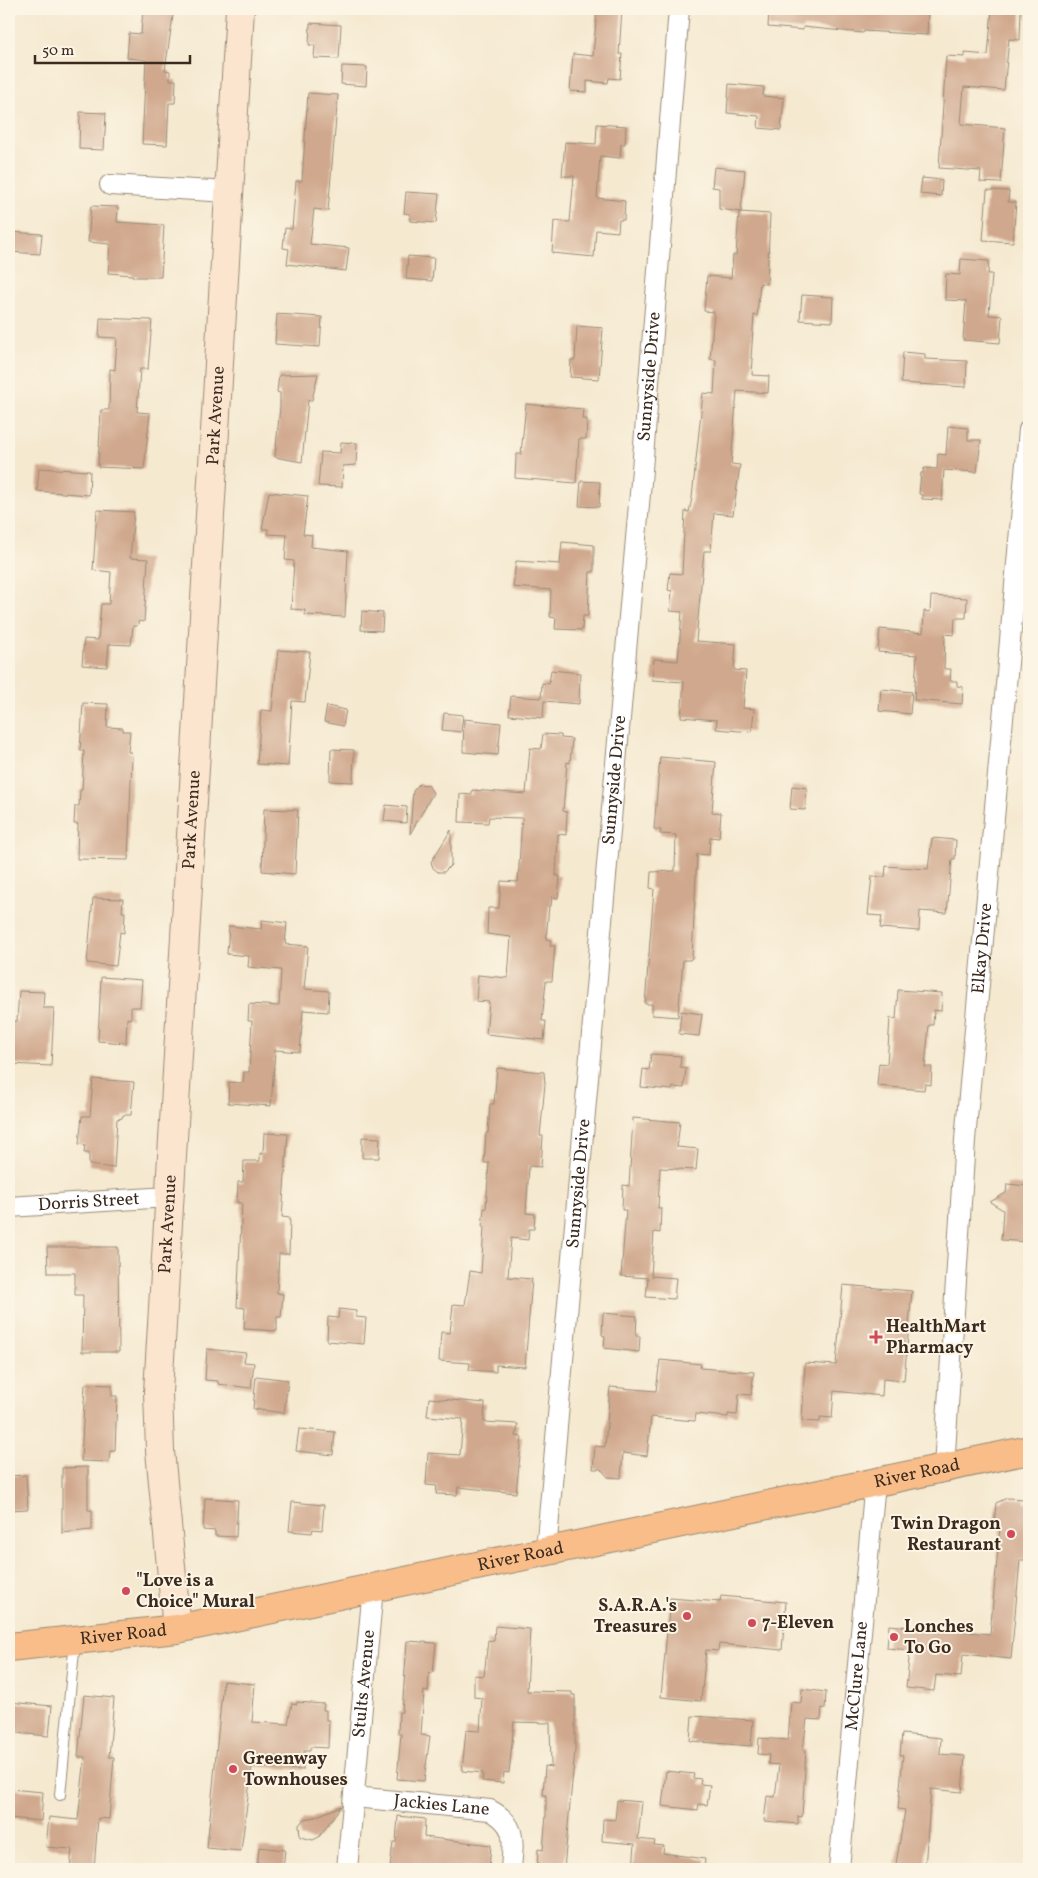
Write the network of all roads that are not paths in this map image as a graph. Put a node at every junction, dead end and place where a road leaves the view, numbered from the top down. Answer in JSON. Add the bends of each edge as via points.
{"nodes":[{"id":1,"x":240,"y":9,"type":"edge"},
{"id":2,"x":679,"y":9,"type":"edge"},
{"id":3,"x":110,"y":185,"type":"dead end"},
{"id":4,"x":230,"y":192,"type":"junction"},
{"id":5,"x":1029,"y":430,"type":"edge"},
{"id":6,"x":168,"y":1197,"type":"junction"},
{"id":7,"x":9,"y":1207,"type":"edge"},
{"id":8,"x":1029,"y":1450,"type":"edge"},
{"id":9,"x":944,"y":1468,"type":"junction"},
{"id":10,"x":875,"y":1482,"type":"junction"},
{"id":11,"x":546,"y":1551,"type":"junction"},
{"id":12,"x":373,"y":1588,"type":"junction"},
{"id":13,"x":177,"y":1629,"type":"junction"},
{"id":14,"x":75,"y":1640,"type":"junction"},
{"id":15,"x":9,"y":1646,"type":"edge"},
{"id":16,"x":60,"y":1795,"type":"dead end"},
{"id":17,"x":354,"y":1797,"type":"junction"},
{"id":18,"x":347,"y":1869,"type":"edge"},
{"id":19,"x":510,"y":1869,"type":"edge"},
{"id":20,"x":839,"y":1869,"type":"edge"}],
"edges":[{"from":1,"to":4,"type":"street","name":"Park Avenue"},
{"from":2,"to":11,"type":"street","name":"Sunnyside Drive","via":[[641,482]]},
{"from":3,"to":4,"type":"street"},
{"from":4,"to":6,"type":"street","name":"Park Avenue"},
{"from":5,"to":9,"type":"street","name":"Elkay Drive","via":[[965,1140]]},
{"from":6,"to":7,"type":"street","name":"Dorris Street"},
{"from":6,"to":13,"type":"street","name":"Park Avenue","via":[[158,1392],[160,1451]]},
{"from":8,"to":9,"type":"main road","name":"River Road"},
{"from":9,"to":10,"type":"main road","name":"River Road"},
{"from":10,"to":11,"type":"main road","name":"River Road"},
{"from":10,"to":20,"type":"street","name":"McClure Lane"},
{"from":11,"to":12,"type":"main road","name":"River Road"},
{"from":12,"to":13,"type":"main road","name":"River Road"},
{"from":12,"to":17,"type":"street","name":"Stults Avenue"},
{"from":13,"to":14,"type":"main road","name":"River Road"},
{"from":14,"to":15,"type":"main road","name":"River Road"},
{"from":14,"to":16,"type":"lane"},
{"from":17,"to":18,"type":"street","name":"Stults Avenue"},
{"from":17,"to":19,"type":"street","name":"Jackies Lane","via":[[490,1810],[511,1829]]}]}
